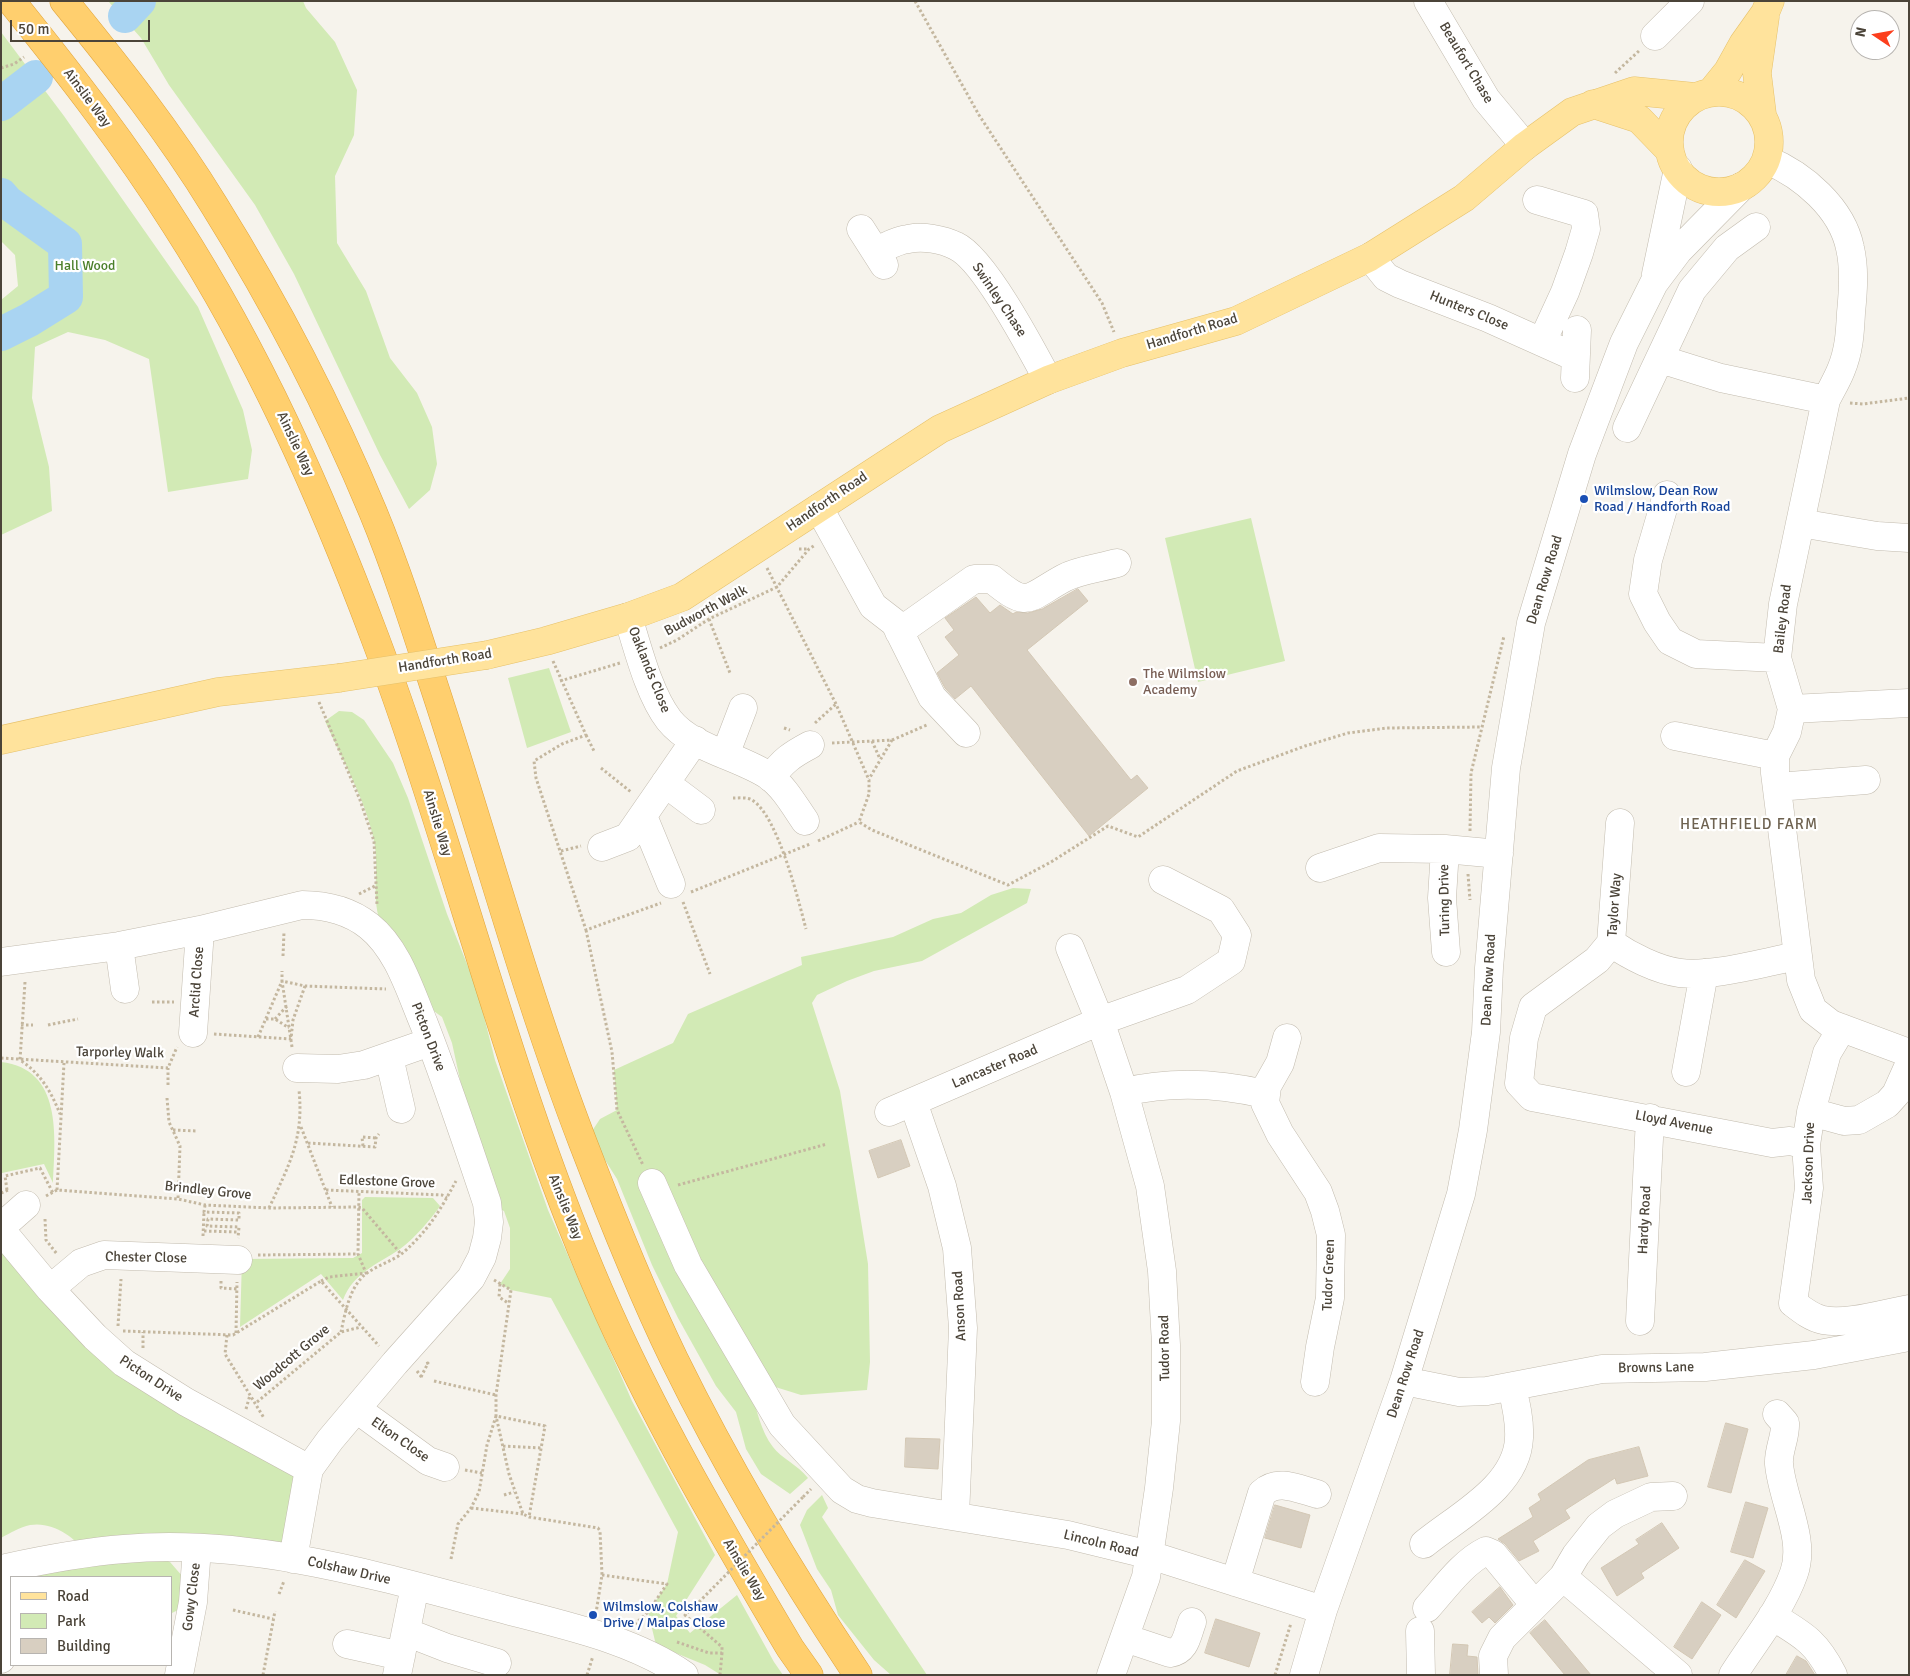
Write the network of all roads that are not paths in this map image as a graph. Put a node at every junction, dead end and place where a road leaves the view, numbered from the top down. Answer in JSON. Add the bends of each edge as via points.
{"nodes":[{"id":1,"x":11,"y":1,"type":"edge"},
{"id":2,"x":64,"y":1,"type":"edge"},
{"id":3,"x":1428,"y":1,"type":"edge"},
{"id":4,"x":1690,"y":1,"type":"edge"},
{"id":5,"x":1768,"y":7,"type":"edge"},
{"id":6,"x":1655,"y":36,"type":"dead end"},
{"id":7,"x":1703,"y":94,"type":"junction"},
{"id":8,"x":1594,"y":104,"type":"junction"},
{"id":9,"x":1762,"y":114,"type":"junction"},
{"id":10,"x":1525,"y":146,"type":"junction"},
{"id":11,"x":1674,"y":160,"type":"junction"},
{"id":12,"x":1767,"y":160,"type":"junction"},
{"id":13,"x":1741,"y":187,"type":"junction"},
{"id":14,"x":1537,"y":200,"type":"dead end"},
{"id":15,"x":1756,"y":226,"type":"dead end"},
{"id":16,"x":861,"y":229,"type":"dead end"},
{"id":17,"x":1370,"y":257,"type":"junction"},
{"id":18,"x":1654,"y":283,"type":"junction"},
{"id":19,"x":1576,"y":330,"type":"dead end"},
{"id":20,"x":1542,"y":342,"type":"junction"},
{"id":21,"x":1660,"y":359,"type":"junction"},
{"id":22,"x":1048,"y":380,"type":"junction"},
{"id":23,"x":1826,"y":400,"type":"junction"},
{"id":24,"x":1627,"y":428,"type":"dead end"},
{"id":25,"x":1667,"y":496,"type":"dead end"},
{"id":26,"x":819,"y":508,"type":"junction"},
{"id":27,"x":1800,"y":523,"type":"junction"},
{"id":28,"x":1909,"y":538,"type":"edge"},
{"id":29,"x":1117,"y":563,"type":"dead end"},
{"id":30,"x":628,"y":617,"type":"junction"},
{"id":31,"x":899,"y":632,"type":"junction"},
{"id":32,"x":1777,"y":658,"type":"junction"},
{"id":33,"x":1909,"y":702,"type":"edge"},
{"id":34,"x":743,"y":708,"type":"dead end"},
{"id":35,"x":1792,"y":709,"type":"junction"},
{"id":36,"x":966,"y":733,"type":"dead end"},
{"id":37,"x":810,"y":736,"type":"road end"},
{"id":38,"x":1675,"y":736,"type":"dead end"},
{"id":39,"x":1,"y":740,"type":"edge"},
{"id":40,"x":695,"y":740,"type":"junction"},
{"id":41,"x":725,"y":755,"type":"junction"},
{"id":42,"x":1775,"y":756,"type":"junction"},
{"id":43,"x":771,"y":778,"type":"junction"},
{"id":44,"x":1866,"y":780,"type":"dead end"},
{"id":45,"x":665,"y":783,"type":"junction"},
{"id":46,"x":1777,"y":787,"type":"junction"},
{"id":47,"x":701,"y":810,"type":"dead end"},
{"id":48,"x":647,"y":811,"type":"junction"},
{"id":49,"x":805,"y":821,"type":"dead end"},
{"id":50,"x":1620,"y":823,"type":"dead end"},
{"id":51,"x":602,"y":847,"type":"dead end"},
{"id":52,"x":1444,"y":849,"type":"junction"},
{"id":53,"x":1499,"y":854,"type":"junction"},
{"id":54,"x":1320,"y":868,"type":"dead end"},
{"id":55,"x":1163,"y":880,"type":"dead end"},
{"id":56,"x":676,"y":890,"type":"road end"},
{"id":57,"x":200,"y":930,"type":"junction"},
{"id":58,"x":1611,"y":943,"type":"junction"},
{"id":59,"x":119,"y":946,"type":"junction"},
{"id":60,"x":1070,"y":948,"type":"dead end"},
{"id":61,"x":1446,"y":952,"type":"dead end"},
{"id":62,"x":1798,"y":956,"type":"junction"},
{"id":63,"x":14,"y":960,"type":"edge"},
{"id":64,"x":1704,"y":973,"type":"junction"},
{"id":65,"x":125,"y":989,"type":"dead end"},
{"id":66,"x":1100,"y":1021,"type":"junction"},
{"id":67,"x":194,"y":1027,"type":"road end"},
{"id":68,"x":1842,"y":1028,"type":"junction"},
{"id":69,"x":1287,"y":1038,"type":"dead end"},
{"id":70,"x":430,"y":1042,"type":"junction"},
{"id":71,"x":1909,"y":1053,"type":"edge"},
{"id":72,"x":389,"y":1057,"type":"junction"},
{"id":73,"x":1909,"y":1065,"type":"edge"},
{"id":74,"x":306,"y":1068,"type":"road end"},
{"id":75,"x":1686,"y":1072,"type":"dead end"},
{"id":76,"x":1124,"y":1092,"type":"junction"},
{"id":77,"x":1265,"y":1094,"type":"junction"},
{"id":78,"x":901,"y":1107,"type":"joint"},
{"id":79,"x":401,"y":1109,"type":"dead end"},
{"id":80,"x":1811,"y":1112,"type":"junction"},
{"id":81,"x":1650,"y":1118,"type":"junction"},
{"id":82,"x":1806,"y":1146,"type":"junction"},
{"id":83,"x":654,"y":1188,"type":"road end"},
{"id":84,"x":31,"y":1201,"type":"road end"},
{"id":85,"x":1,"y":1229,"type":"edge"},
{"id":86,"x":226,"y":1253,"type":"road end"},
{"id":87,"x":50,"y":1289,"type":"junction"},
{"id":88,"x":1909,"y":1308,"type":"edge"},
{"id":89,"x":1640,"y":1322,"type":"dead end"},
{"id":90,"x":1909,"y":1337,"type":"edge"},
{"id":91,"x":1316,"y":1381,"type":"dead end"},
{"id":92,"x":1404,"y":1381,"type":"junction"},
{"id":93,"x":1512,"y":1388,"type":"junction"},
{"id":94,"x":358,"y":1410,"type":"junction"},
{"id":95,"x":1777,"y":1414,"type":"dead end"},
{"id":96,"x":445,"y":1467,"type":"dead end"},
{"id":97,"x":309,"y":1469,"type":"junction"},
{"id":98,"x":1317,"y":1494,"type":"dead end"},
{"id":99,"x":1673,"y":1496,"type":"dead end"},
{"id":100,"x":954,"y":1516,"type":"junction"},
{"id":101,"x":1424,"y":1544,"type":"dead end"},
{"id":102,"x":197,"y":1548,"type":"junction"},
{"id":103,"x":1150,"y":1555,"type":"junction"},
{"id":104,"x":292,"y":1559,"type":"junction"},
{"id":105,"x":2,"y":1569,"type":"edge"},
{"id":106,"x":1563,"y":1577,"type":"junction"},
{"id":107,"x":1235,"y":1582,"type":"junction"},
{"id":108,"x":415,"y":1586,"type":"junction"},
{"id":109,"x":1535,"y":1605,"type":"junction"},
{"id":110,"x":1323,"y":1610,"type":"junction"},
{"id":111,"x":1772,"y":1616,"type":"junction"},
{"id":112,"x":1192,"y":1622,"type":"dead end"},
{"id":113,"x":180,"y":1625,"type":"edge"},
{"id":114,"x":1125,"y":1638,"type":"junction"},
{"id":115,"x":347,"y":1644,"type":"dead end"},
{"id":116,"x":401,"y":1654,"type":"edge"},
{"id":117,"x":1,"y":1659,"type":"edge"},
{"id":118,"x":497,"y":1662,"type":"dead end"},
{"id":119,"x":179,"y":1675,"type":"edge"},
{"id":120,"x":684,"y":1675,"type":"edge"},
{"id":121,"x":809,"y":1675,"type":"edge"},
{"id":122,"x":858,"y":1675,"type":"edge"},
{"id":123,"x":1112,"y":1675,"type":"edge"},
{"id":124,"x":1304,"y":1675,"type":"edge"},
{"id":125,"x":1421,"y":1675,"type":"edge"},
{"id":126,"x":1494,"y":1675,"type":"edge"},
{"id":127,"x":1678,"y":1675,"type":"edge"},
{"id":128,"x":1733,"y":1675,"type":"edge"},
{"id":129,"x":1833,"y":1675,"type":"edge"}],
"edges":[{"from":1,"to":121,"type":"highway","name":"Ainslie Way","via":[[128,152],[177,226],[269,388],[307,466],[377,640],[545,1157],[598,1289],[641,1385],[686,1471]]},
{"from":2,"to":122,"type":"highway","via":[[121,73],[212,201],[265,289],[307,369],[371,507],[416,629],[524,978],[583,1142],[636,1271],[673,1355],[718,1444],[776,1546]]},
{"from":3,"to":10,"type":"street","name":"Beaufort Chase","via":[[1486,99]]},
{"from":4,"to":6,"type":"street"},
{"from":5,"to":7,"type":"main road","via":[[1728,71]]},
{"from":5,"to":9,"type":"main road","via":[[1757,73]]},
{"from":7,"to":8,"type":"main road","name":"Handforth Road","via":[[1634,91]]},
{"from":7,"to":9,"type":"main road","via":[[1726,91],[1739,95]]},
{"from":7,"to":11,"type":"main road","via":[[1682,107],[1675,117],[1669,138]]},
{"from":8,"to":10,"type":"main road","name":"Handforth Road","via":[[1572,112]]},
{"from":8,"to":11,"type":"main road","via":[[1639,119]]},
{"from":9,"to":12,"type":"main road","via":[[1770,142]]},
{"from":10,"to":17,"type":"main road","name":"Handforth Road","via":[[1464,198]]},
{"from":11,"to":13,"type":"main road","via":[[1687,180],[1702,190],[1722,192]]},
{"from":11,"to":18,"type":"street","name":"Dean Row Road","via":[[1668,227]]},
{"from":12,"to":13,"type":"main road","via":[[1757,175]]},
{"from":12,"to":23,"type":"street","name":"Bailey Road","via":[[1800,178],[1822,196],[1850,248],[1853,291],[1849,346]]},
{"from":13,"to":18,"type":"street","name":"Dean Row Road","via":[[1678,252]]},
{"from":14,"to":20,"type":"street","via":[[1584,214],[1586,229],[1565,292]]},
{"from":15,"to":21,"type":"street","via":[[1727,248],[1692,290]]},
{"from":16,"to":22,"type":"street","name":"Swinley Chase","via":[[880,258],[907,238],[931,238],[957,246],[976,262],[1021,330]]},
{"from":17,"to":20,"type":"street","name":"Hunters Close","via":[[1386,277],[1400,284]]},
{"from":17,"to":22,"type":"main road","name":"Handforth Road","via":[[1236,321],[1122,354]]},
{"from":18,"to":53,"type":"street","name":"Dean Row Road","via":[[1624,343],[1582,454],[1531,623],[1506,768]]},
{"from":19,"to":20,"type":"street","name":"Hunters Close","via":[[1575,367]]},
{"from":21,"to":23,"type":"street","via":[[1721,378]]},
{"from":21,"to":24,"type":"street"},
{"from":22,"to":26,"type":"main road","name":"Handforth Road","via":[[940,429]]},
{"from":23,"to":27,"type":"street","name":"Bailey Road"},
{"from":25,"to":32,"type":"street","via":[[1648,560],[1643,594],[1657,622],[1670,641],[1696,654]]},
{"from":26,"to":30,"type":"main road","name":"Handforth Road","via":[[682,597]]},
{"from":26,"to":31,"type":"street","via":[[873,606],[895,623]]},
{"from":27,"to":28,"type":"street"},
{"from":27,"to":32,"type":"street","name":"Bailey Road","via":[[1783,604]]},
{"from":29,"to":31,"type":"street","via":[[1065,578],[1042,593],[1025,598],[1012,596],[992,579],[974,579]]},
{"from":30,"to":39,"type":"main road","name":"Handforth Road","bridge":true,"via":[[487,655],[339,678],[218,692]]},
{"from":30,"to":40,"type":"street","name":"Oaklands Close","via":[[659,703],[670,721]]},
{"from":31,"to":36,"type":"street","via":[[932,697]]},
{"from":32,"to":35,"type":"street","name":"Bailey Road"},
{"from":33,"to":35,"type":"street"},
{"from":34,"to":41,"type":"street"},
{"from":35,"to":42,"type":"street"},
{"from":37,"to":43,"type":"street","via":[[780,764]]},
{"from":38,"to":42,"type":"street"},
{"from":40,"to":41,"type":"street","name":"Oaklands Close"},
{"from":40,"to":45,"type":"street"},
{"from":41,"to":43,"type":"street","name":"Oaklands Close"},
{"from":42,"to":46,"type":"street"},
{"from":43,"to":49,"type":"street","name":"Oaklands Close"},
{"from":44,"to":46,"type":"street"},
{"from":45,"to":47,"type":"street"},
{"from":45,"to":48,"type":"street"},
{"from":46,"to":62,"type":"street"},
{"from":48,"to":51,"type":"street","via":[[628,837]]},
{"from":48,"to":56,"type":"street"},
{"from":50,"to":58,"type":"street","name":"Taylor Way"},
{"from":52,"to":53,"type":"street","name":"Turing Drive"},
{"from":52,"to":54,"type":"street","name":"Turing Drive","via":[[1379,848]]},
{"from":52,"to":61,"type":"street","name":"Turing Drive","via":[[1442,898]]},
{"from":53,"to":92,"type":"street","name":"Dean Row Road","via":[[1486,1032],[1473,1130],[1461,1194]]},
{"from":55,"to":66,"type":"street","via":[[1221,910],[1237,935],[1231,961],[1187,990]]},
{"from":57,"to":59,"type":"street","name":"Picton Drive"},
{"from":57,"to":67,"type":"street","name":"Arclid Close"},
{"from":57,"to":70,"type":"street","name":"Picton Drive","via":[[302,905],[336,909],[355,917],[379,935],[406,982]]},
{"from":58,"to":64,"type":"street","name":"Taylor Way","via":[[1626,954],[1653,965],[1680,973]]},
{"from":58,"to":81,"type":"street","name":"Lloyd Avenue","via":[[1598,960],[1533,1007],[1524,1038],[1519,1083],[1532,1097]]},
{"from":59,"to":63,"type":"street","name":"Picton Drive"},
{"from":59,"to":65,"type":"street"},
{"from":60,"to":66,"type":"street","name":"Tudor Road"},
{"from":62,"to":64,"type":"street","name":"Taylor Way"},
{"from":62,"to":68,"type":"street","via":[[1801,980],[1813,1010]]},
{"from":64,"to":75,"type":"street"},
{"from":66,"to":76,"type":"street","name":"Tudor Road"},
{"from":66,"to":78,"type":"street","name":"Lancaster Road"},
{"from":68,"to":71,"type":"street"},
{"from":68,"to":80,"type":"street","name":"Jackson Drive","via":[[1827,1053]]},
{"from":69,"to":77,"type":"street","via":[[1280,1063]]},
{"from":70,"to":72,"type":"street"},
{"from":70,"to":94,"type":"street","name":"Picton Drive","via":[[485,1197],[489,1222],[482,1257],[472,1278],[407,1368]]},
{"from":72,"to":74,"type":"street","via":[[350,1068]]},
{"from":72,"to":79,"type":"street"},
{"from":73,"to":80,"type":"street","via":[[1896,1094],[1887,1104],[1859,1120],[1844,1121]]},
{"from":76,"to":77,"type":"street","via":[[1156,1086],[1206,1085]]},
{"from":76,"to":103,"type":"street","name":"Tudor Road","via":[[1150,1186],[1162,1271],[1166,1421]]},
{"from":77,"to":91,"type":"street","name":"Tudor Green","via":[[1269,1113],[1318,1192],[1331,1235],[1330,1298],[1316,1365]]},
{"from":78,"to":100,"type":"street","name":"Anson Road","via":[[942,1186],[957,1248],[963,1328]]},
{"from":80,"to":82,"type":"street","name":"Jackson Drive"},
{"from":81,"to":82,"type":"street","name":"Lloyd Avenue"},
{"from":81,"to":89,"type":"street","name":"Hardy Road"},
{"from":82,"to":88,"type":"street","name":"Jackson Drive","via":[[1809,1188],[1793,1303],[1823,1320],[1841,1321]]},
{"from":83,"to":100,"type":"street","name":"Lincoln Road","via":[[688,1265],[782,1425],[842,1490],[857,1499]]},
{"from":84,"to":85,"type":"street","name":"Picton Drive"},
{"from":85,"to":87,"type":"street","name":"Picton Drive"},
{"from":86,"to":87,"type":"street","name":"Chester Close","via":[[104,1255],[81,1263]]},
{"from":87,"to":97,"type":"street","name":"Picton Drive","via":[[94,1337],[142,1376]]},
{"from":90,"to":93,"type":"street","name":"Browns Lane","via":[[1814,1355],[1715,1366],[1602,1369]]},
{"from":92,"to":93,"type":"street","name":"Browns Lane","via":[[1459,1392]]},
{"from":92,"to":110,"type":"street","name":"Dean Row Road"},
{"from":93,"to":101,"type":"street","via":[[1519,1423],[1515,1460],[1496,1489]]},
{"from":94,"to":96,"type":"street","name":"Elton Close","via":[[428,1461]]},
{"from":94,"to":97,"type":"street","name":"Picton Drive"},
{"from":95,"to":111,"type":"street","via":[[1786,1423],[1779,1461],[1797,1553],[1795,1572]]},
{"from":97,"to":104,"type":"street","name":"Picton Drive"},
{"from":98,"to":107,"type":"street","via":[[1277,1484],[1262,1493]]},
{"from":99,"to":106,"type":"street","via":[[1651,1497],[1607,1520],[1576,1556]]},
{"from":100,"to":103,"type":"street","name":"Lincoln Road","via":[[1068,1535]]},
{"from":102,"to":104,"type":"street","name":"Colshaw Drive","via":[[256,1552]]},
{"from":102,"to":105,"type":"street","name":"Colshaw Drive","via":[[126,1548]]},
{"from":102,"to":113,"type":"street","name":"Gowy Close","via":[[196,1583]]},
{"from":103,"to":107,"type":"street","name":"Lincoln Road"},
{"from":103,"to":114,"type":"street","name":"Tudor Road","via":[[1141,1595]]},
{"from":104,"to":108,"type":"street","name":"Colshaw Drive"},
{"from":105,"to":117,"type":"street","via":[[8,1588],[10,1619]]},
{"from":106,"to":109,"type":"street"},
{"from":106,"to":127,"type":"street"},
{"from":107,"to":110,"type":"street","name":"Lincoln Road"},
{"from":108,"to":116,"type":"street"},
{"from":108,"to":120,"type":"street","name":"Colshaw Drive","via":[[599,1635]]},
{"from":109,"to":125,"type":"street","via":[[1494,1554],[1486,1551],[1479,1554],[1451,1581],[1424,1619]]},
{"from":109,"to":126,"type":"street","via":[[1497,1646],[1493,1656]]},
{"from":110,"to":124,"type":"street","name":"Dean Row Road"},
{"from":111,"to":128,"type":"street"},
{"from":111,"to":129,"type":"street","via":[[1816,1645]]},
{"from":112,"to":114,"type":"street","via":[[1178,1652],[1170,1653]]},
{"from":113,"to":119,"type":"street","name":"Gowy Close"},
{"from":114,"to":123,"type":"street","name":"Tudor Road"},
{"from":115,"to":116,"type":"street"},
{"from":116,"to":118,"type":"street","via":[[447,1648]]}]}
